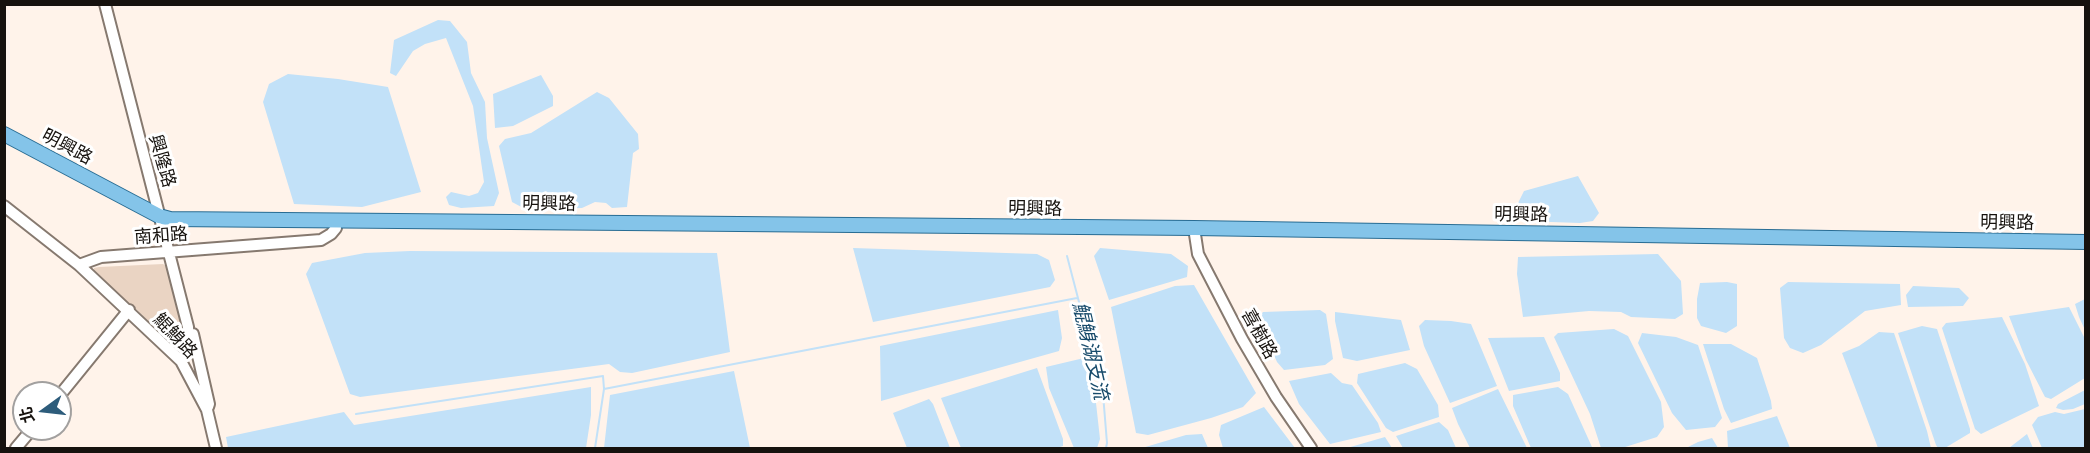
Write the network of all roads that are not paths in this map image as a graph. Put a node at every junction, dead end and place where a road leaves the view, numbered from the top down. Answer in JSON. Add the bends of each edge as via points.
{"nodes":[{"id":1,"x":105,"y":4,"type":"edge"},
{"id":2,"x":4,"y":134,"type":"edge"},
{"id":3,"x":4,"y":143,"type":"edge"},
{"id":4,"x":4,"y":206,"type":"edge"},
{"id":5,"x":161,"y":220,"type":"junction"},
{"id":6,"x":336,"y":228,"type":"junction"},
{"id":7,"x":1194,"y":232,"type":"junction"},
{"id":8,"x":2085,"y":242,"type":"edge"},
{"id":9,"x":2085,"y":250,"type":"edge"},
{"id":10,"x":169,"y":252,"type":"junction"},
{"id":11,"x":79,"y":265,"type":"junction"},
{"id":12,"x":129,"y":310,"type":"junction"},
{"id":13,"x":188,"y":327,"type":"junction"},
{"id":14,"x":180,"y":361,"type":"junction"},
{"id":15,"x":71,"y":381,"type":"edge"},
{"id":16,"x":207,"y":410,"type":"junction"},
{"id":17,"x":216,"y":448,"type":"edge"},
{"id":18,"x":1311,"y":448,"type":"edge"}],
"edges":[{"from":1,"to":5,"type":"street","name":"興隆路"},
{"from":2,"to":5,"type":"main road","name":"明興路"},
{"from":3,"to":5,"type":"main road","name":"明興路","via":[[150,221]]},
{"from":4,"to":11,"type":"street"},
{"from":5,"to":6,"type":"main road","name":"明興路"},
{"from":5,"to":7,"type":"main road","name":"明興路"},
{"from":5,"to":10,"type":"street","name":"興隆路"},
{"from":6,"to":7,"type":"main road","name":"明興路"},
{"from":6,"to":10,"type":"street","name":"南和路","via":[[321,240]]},
{"from":7,"to":8,"type":"main road","name":"明興路"},
{"from":7,"to":9,"type":"main road","name":"明興路"},
{"from":7,"to":18,"type":"street","name":"喜樹路","via":[[1198,254],[1242,339]]},
{"from":10,"to":11,"type":"street","name":"南和路","via":[[101,257]]},
{"from":10,"to":13,"type":"street","name":"興隆路"},
{"from":11,"to":12,"type":"street","name":"鯤鯓路"},
{"from":12,"to":14,"type":"street","name":"鯤鯓路"},
{"from":12,"to":15,"type":"street"},
{"from":13,"to":14,"type":"street","name":"興隆路","via":[[188,349]]},
{"from":13,"to":16,"type":"street","name":"興隆路","via":[[209,404]]},
{"from":14,"to":16,"type":"street","name":"鯤鯓路"},
{"from":16,"to":17,"type":"street","name":"鯤鯓路"}]}
